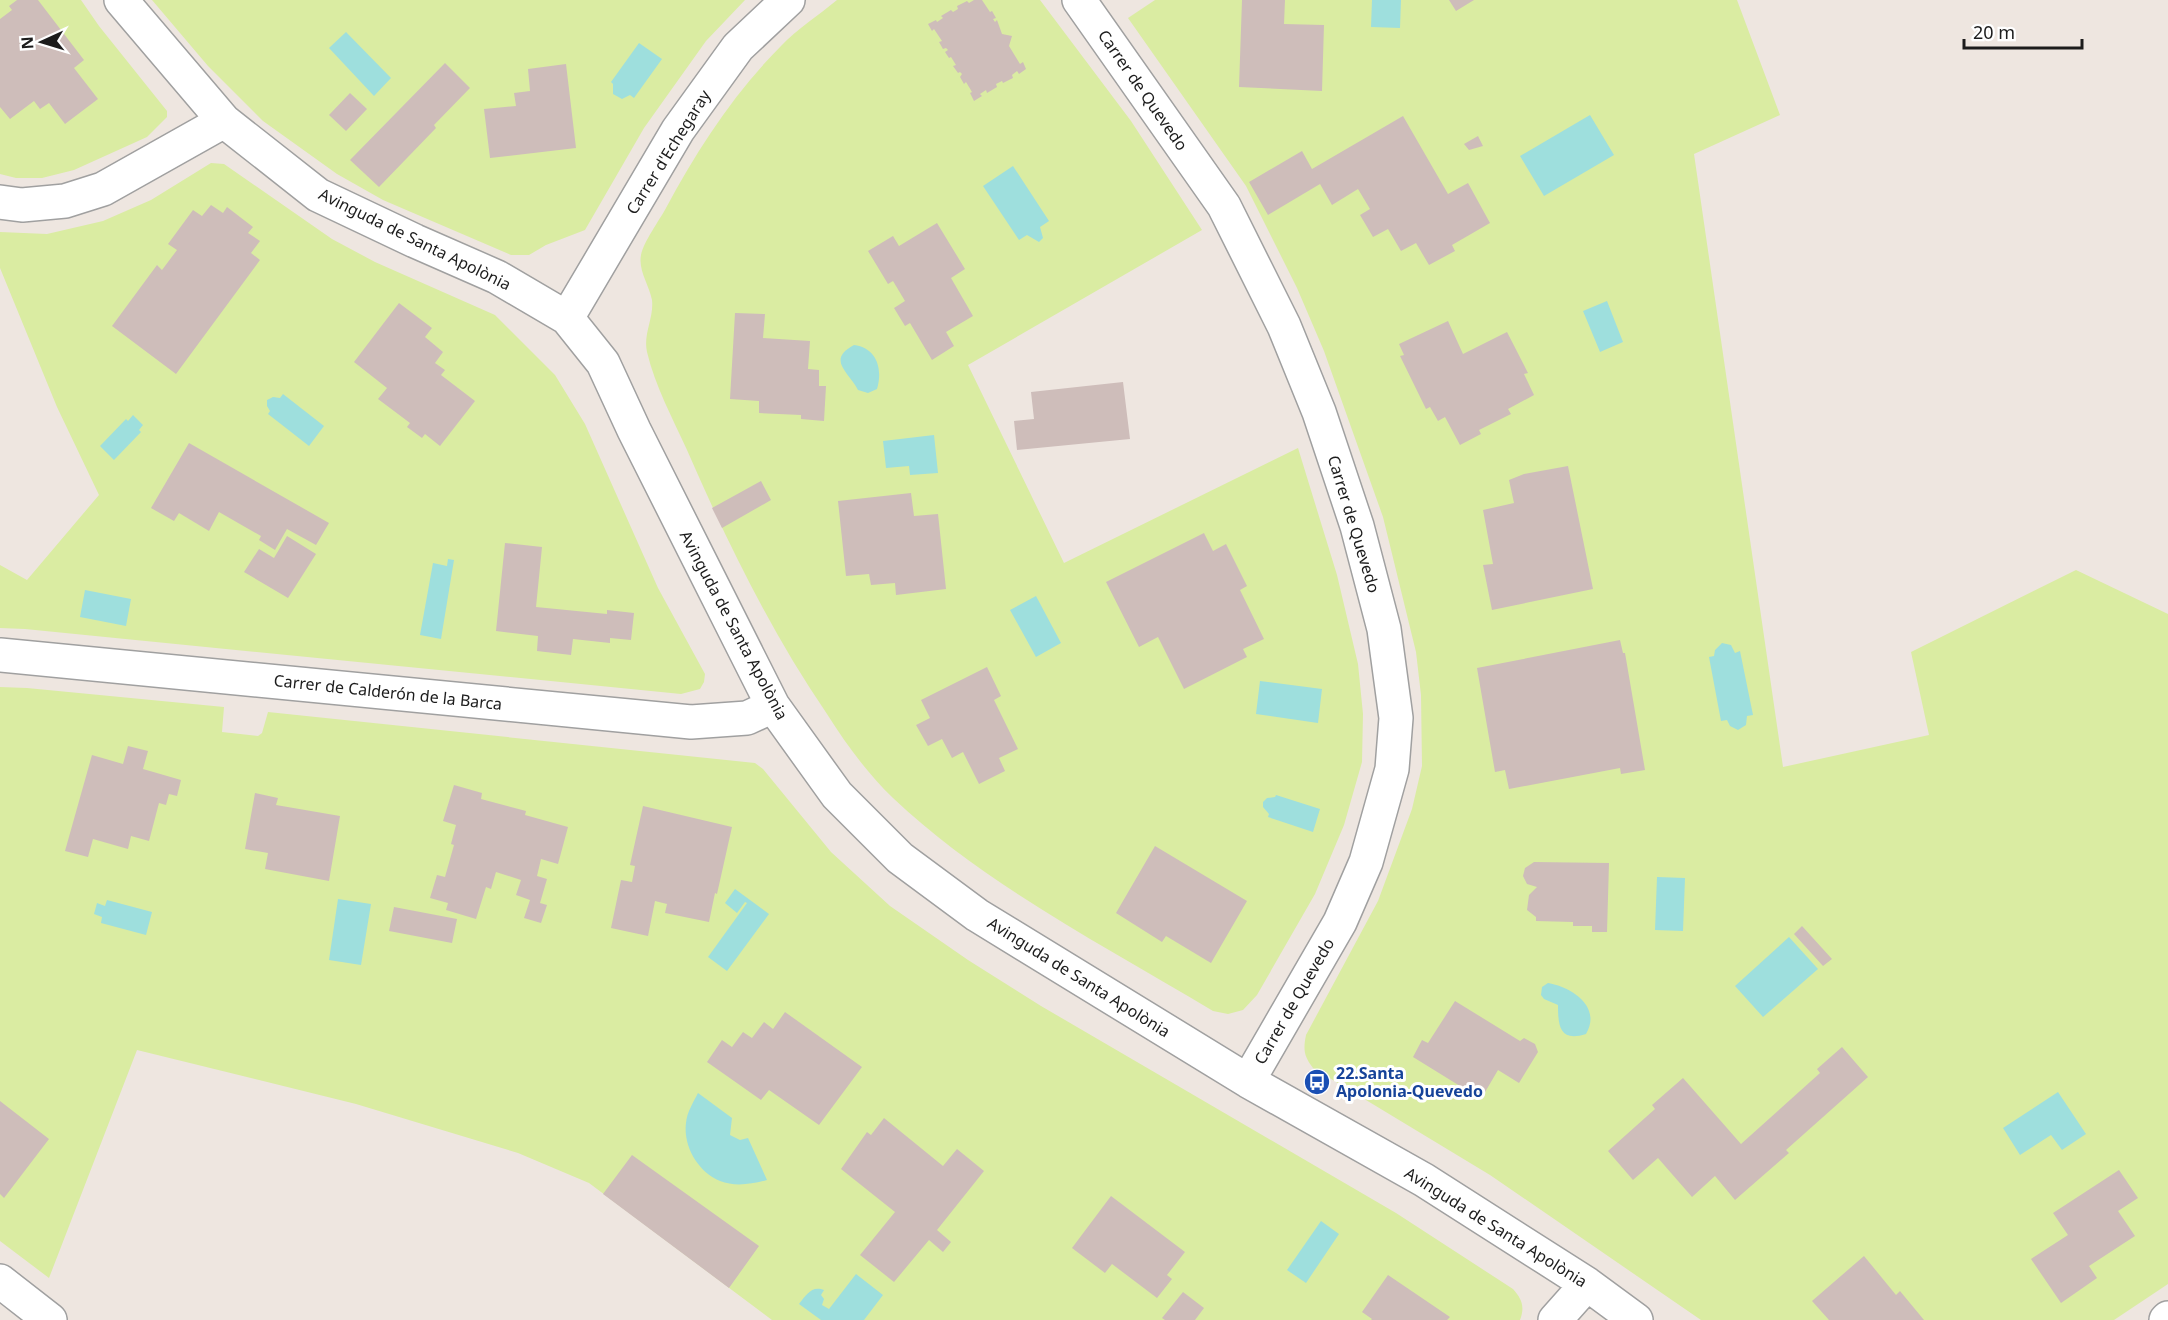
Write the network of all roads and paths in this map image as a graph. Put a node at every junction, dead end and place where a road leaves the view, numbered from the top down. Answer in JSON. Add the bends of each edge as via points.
{"nodes":[{"id":1,"x":121,"y":0,"type":"edge"},
{"id":2,"x":788,"y":0,"type":"edge"},
{"id":3,"x":1079,"y":0,"type":"edge"},
{"id":4,"x":224,"y":122,"type":"junction"},
{"id":5,"x":0,"y":202,"type":"edge"},
{"id":6,"x":567,"y":318,"type":"junction"},
{"id":7,"x":0,"y":655,"type":"edge"},
{"id":8,"x":773,"y":706,"type":"junction"},
{"id":9,"x":1248,"y":1081,"type":"junction"},
{"id":10,"x":0,"y":1281,"type":"edge"},
{"id":11,"x":1587,"y":1284,"type":"junction"},
{"id":12,"x":50,"y":1320,"type":"edge"},
{"id":13,"x":1555,"y":1320,"type":"edge"},
{"id":14,"x":1636,"y":1320,"type":"edge"}],
"edges":[{"from":1,"to":4,"type":"street","name":"Avinguda de Santa Apolònia"},
{"from":2,"to":6,"type":"street","name":"Carrer d'Echegaray","via":[[738,47],[678,130]]},
{"from":3,"to":9,"type":"street","name":"Carrer de Quevedo","via":[[1224,206],[1284,326],[1319,412],[1357,526],[1384,629],[1396,718],[1392,769],[1366,862],[1340,922]]},
{"from":4,"to":5,"type":"street","via":[[103,189],[65,201],[22,205]]},
{"from":4,"to":6,"type":"street","name":"Avinguda de Santa Apolònia","via":[[318,195],[497,277]]},
{"from":6,"to":8,"type":"street","name":"Avinguda de Santa Apolònia","via":[[603,363]]},
{"from":7,"to":8,"type":"street","name":"Carrer de Calderón de la Barca","via":[[692,722],[747,718]]},
{"from":8,"to":9,"type":"street","name":"Avinguda de Santa Apolònia","via":[[837,795],[900,858],[977,915]]},
{"from":9,"to":11,"type":"street","name":"Avinguda de Santa Apolònia","via":[[1424,1180]]},
{"from":10,"to":12,"type":"street"},
{"from":11,"to":13,"type":"street"},
{"from":11,"to":14,"type":"street","name":"Avinguda de Santa Apolònia"}]}
